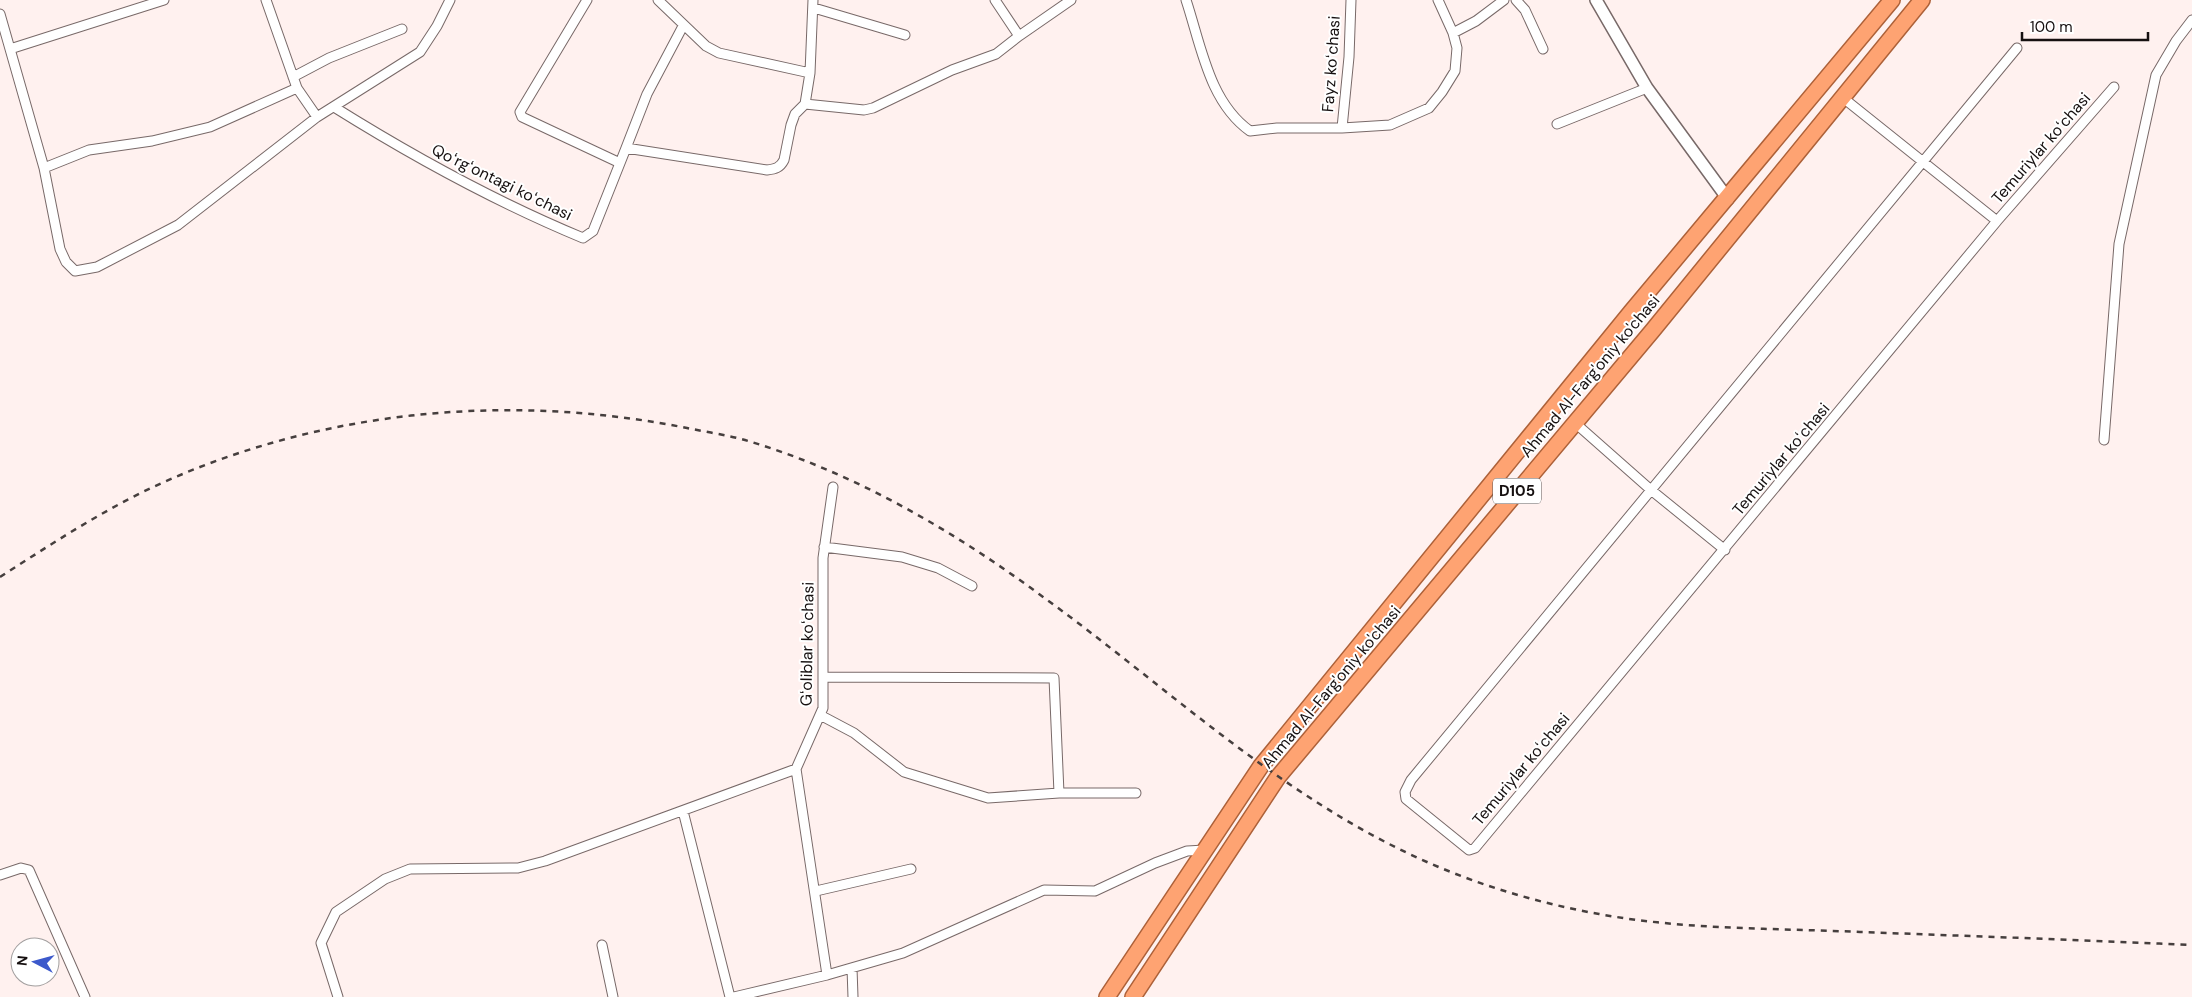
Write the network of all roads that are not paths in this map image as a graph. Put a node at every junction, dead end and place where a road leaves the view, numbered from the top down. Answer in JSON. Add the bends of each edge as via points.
{"nodes":[{"id":1,"x":164,"y":0,"type":"edge"},
{"id":2,"x":266,"y":0,"type":"edge"},
{"id":3,"x":450,"y":0,"type":"edge"},
{"id":4,"x":587,"y":0,"type":"edge"},
{"id":5,"x":658,"y":0,"type":"edge"},
{"id":6,"x":995,"y":0,"type":"edge"},
{"id":7,"x":1071,"y":0,"type":"edge"},
{"id":8,"x":1186,"y":0,"type":"edge"},
{"id":9,"x":1351,"y":0,"type":"edge"},
{"id":10,"x":1438,"y":0,"type":"edge"},
{"id":11,"x":1504,"y":0,"type":"edge"},
{"id":12,"x":1516,"y":0,"type":"edge"},
{"id":13,"x":1596,"y":0,"type":"edge"},
{"id":14,"x":1892,"y":0,"type":"edge"},
{"id":15,"x":1922,"y":0,"type":"edge"},
{"id":16,"x":813,"y":2,"type":"edge"},
{"id":17,"x":0,"y":14,"type":"edge"},
{"id":18,"x":2192,"y":20,"type":"edge"},
{"id":19,"x":683,"y":26,"type":"junction"},
{"id":20,"x":402,"y":29,"type":"dead end"},
{"id":21,"x":1453,"y":33,"type":"junction"},
{"id":22,"x":905,"y":36,"type":"dead end"},
{"id":23,"x":1019,"y":36,"type":"junction"},
{"id":24,"x":2017,"y":48,"type":"dead end"},
{"id":25,"x":10,"y":49,"type":"junction"},
{"id":26,"x":1543,"y":49,"type":"dead end"},
{"id":27,"x":810,"y":73,"type":"junction"},
{"id":28,"x":293,"y":77,"type":"junction"},
{"id":29,"x":2114,"y":87,"type":"dead end"},
{"id":30,"x":297,"y":88,"type":"junction"},
{"id":31,"x":1647,"y":88,"type":"junction"},
{"id":32,"x":1842,"y":97,"type":"junction"},
{"id":33,"x":805,"y":104,"type":"junction"},
{"id":34,"x":334,"y":107,"type":"junction"},
{"id":35,"x":317,"y":117,"type":"junction"},
{"id":36,"x":1557,"y":124,"type":"dead end"},
{"id":37,"x":1342,"y":128,"type":"junction"},
{"id":38,"x":626,"y":148,"type":"junction"},
{"id":39,"x":1924,"y":161,"type":"junction"},
{"id":40,"x":620,"y":164,"type":"junction"},
{"id":41,"x":44,"y":168,"type":"junction"},
{"id":42,"x":1728,"y":199,"type":"junction"},
{"id":43,"x":1998,"y":221,"type":"junction"},
{"id":44,"x":1632,"y":312,"type":"junction"},
{"id":45,"x":1653,"y":330,"type":"junction"},
{"id":46,"x":1574,"y":422,"type":"junction"},
{"id":47,"x":2104,"y":440,"type":"dead end"},
{"id":48,"x":833,"y":486,"type":"dead end"},
{"id":49,"x":1652,"y":490,"type":"junction"},
{"id":50,"x":824,"y":547,"type":"junction"},
{"id":51,"x":1725,"y":550,"type":"junction"},
{"id":52,"x":972,"y":586,"type":"dead end"},
{"id":53,"x":824,"y":677,"type":"junction"},
{"id":54,"x":820,"y":715,"type":"junction"},
{"id":55,"x":796,"y":768,"type":"junction"},
{"id":56,"x":1060,"y":793,"type":"junction"},
{"id":57,"x":1136,"y":794,"type":"dead end"},
{"id":58,"x":683,"y":811,"type":"junction"},
{"id":59,"x":1206,"y":850,"type":"junction"},
{"id":60,"x":910,"y":869,"type":"dead end"},
{"id":61,"x":0,"y":875,"type":"edge"},
{"id":62,"x":816,"y":891,"type":"junction"},
{"id":63,"x":602,"y":945,"type":"dead end"},
{"id":64,"x":852,"y":968,"type":"junction"},
{"id":65,"x":827,"y":975,"type":"junction"},
{"id":66,"x":85,"y":997,"type":"edge"},
{"id":67,"x":338,"y":997,"type":"edge"},
{"id":68,"x":613,"y":997,"type":"edge"},
{"id":69,"x":730,"y":997,"type":"edge"},
{"id":70,"x":734,"y":997,"type":"edge"},
{"id":71,"x":853,"y":997,"type":"edge"},
{"id":72,"x":1107,"y":997,"type":"edge"},
{"id":73,"x":1134,"y":997,"type":"edge"}],
"edges":[{"from":1,"to":25,"type":"street"},
{"from":2,"to":28,"type":"street"},
{"from":3,"to":34,"type":"street","via":[[420,52]]},
{"from":4,"to":40,"type":"street","via":[[520,112],[522,117]]},
{"from":5,"to":19,"type":"street"},
{"from":6,"to":23,"type":"street"},
{"from":7,"to":23,"type":"street"},
{"from":8,"to":37,"type":"street","name":"Fayz koʻchasi","via":[[1212,81],[1239,123],[1250,131]]},
{"from":9,"to":37,"type":"street","name":"Fayz koʻchasi"},
{"from":10,"to":21,"type":"street"},
{"from":11,"to":21,"type":"street"},
{"from":12,"to":26,"type":"street","via":[[1525,10]]},
{"from":13,"to":31,"type":"street"},
{"from":14,"to":42,"type":"highway","name":"Ahmad Al-Farg'oniy ko'chasi","number":"D105"},
{"from":15,"to":32,"type":"highway","name":"Ahmad Al-Farg'oniy ko'chasi","number":"D105"},
{"from":16,"to":22,"type":"street"},
{"from":16,"to":27,"type":"street"},
{"from":17,"to":25,"type":"street"},
{"from":18,"to":47,"type":"street","via":[[2156,75],[2121,234]]},
{"from":19,"to":27,"type":"street","via":[[719,53]]},
{"from":19,"to":38,"type":"street","name":"Qoʻrgʻontagi koʻchasi","via":[[647,94]]},
{"from":20,"to":28,"type":"street","via":[[329,58]]},
{"from":21,"to":37,"type":"street","via":[[1457,48],[1455,71],[1429,108],[1390,125]]},
{"from":23,"to":33,"type":"street","via":[[996,54],[952,70],[873,108],[864,110]]},
{"from":24,"to":39,"type":"street"},
{"from":25,"to":41,"type":"street"},
{"from":27,"to":33,"type":"street"},
{"from":28,"to":30,"type":"street"},
{"from":29,"to":43,"type":"street","name":"Temuriylar koʻchasi"},
{"from":30,"to":35,"type":"street"},
{"from":30,"to":41,"type":"street","via":[[210,127],[152,141],[89,150]]},
{"from":31,"to":36,"type":"street"},
{"from":31,"to":42,"type":"street"},
{"from":32,"to":39,"type":"street"},
{"from":32,"to":45,"type":"highway","name":"Ahmad Al-Farg'oniy ko'chasi","number":"D105"},
{"from":33,"to":38,"type":"street","via":[[795,114],[784,160],[776,169]]},
{"from":34,"to":35,"type":"street"},
{"from":34,"to":40,"type":"street","name":"Qoʻrgʻontagi koʻchasi","via":[[482,192],[584,238],[593,231]]},
{"from":35,"to":41,"type":"street","via":[[178,225],[98,267],[75,271],[66,262],[60,249]]},
{"from":38,"to":40,"type":"street","name":"Qoʻrgʻontagi koʻchasi"},
{"from":39,"to":43,"type":"street"},
{"from":39,"to":49,"type":"street"},
{"from":42,"to":44,"type":"highway","name":"Ahmad Al-Farg'oniy ko'chasi","number":"D105"},
{"from":43,"to":51,"type":"street","name":"Temuriylar koʻchasi"},
{"from":44,"to":45,"type":"highway"},
{"from":44,"to":59,"type":"highway","name":"Ahmad Al-Farg'oniy ko'chasi","number":"D105","via":[[1261,766]]},
{"from":45,"to":46,"type":"highway","name":"Ahmad Al-Farg'oniy ko'chasi","number":"D105"},
{"from":46,"to":49,"type":"street"},
{"from":46,"to":73,"type":"highway","name":"Ahmad Al-Farg'oniy ko'chasi","number":"D105","via":[[1278,777]]},
{"from":48,"to":50,"type":"street","name":"Gʻoliblar koʻchasi"},
{"from":49,"to":51,"type":"street"},
{"from":49,"to":51,"type":"street","name":"Temuriylar koʻchasi","via":[[1417,773],[1405,792],[1406,799],[1472,850]]},
{"from":50,"to":52,"type":"street","via":[[902,557],[938,568]]},
{"from":50,"to":53,"type":"street","name":"Gʻoliblar koʻchasi"},
{"from":53,"to":54,"type":"street","name":"Gʻoliblar koʻchasi"},
{"from":53,"to":56,"type":"street","via":[[1054,678]]},
{"from":54,"to":55,"type":"street","name":"Gʻoliblar koʻchasi"},
{"from":54,"to":56,"type":"street","via":[[854,733],[904,772],[960,791],[988,798]]},
{"from":55,"to":58,"type":"street"},
{"from":55,"to":62,"type":"street"},
{"from":56,"to":57,"type":"street"},
{"from":58,"to":67,"type":"street","via":[[563,856],[518,868],[410,869],[385,879],[336,912],[323,934],[321,943]]},
{"from":58,"to":69,"type":"street"},
{"from":59,"to":64,"type":"street","via":[[1187,851],[1096,891],[1044,890],[903,953]]},
{"from":59,"to":72,"type":"highway","name":"Ahmad Al-Farg'oniy ko'chasi","number":"D105"},
{"from":60,"to":62,"type":"street"},
{"from":61,"to":66,"type":"street","via":[[21,868],[29,870]]},
{"from":62,"to":65,"type":"street"},
{"from":63,"to":68,"type":"street"},
{"from":64,"to":65,"type":"street"},
{"from":64,"to":71,"type":"street"},
{"from":65,"to":70,"type":"street"}]}
